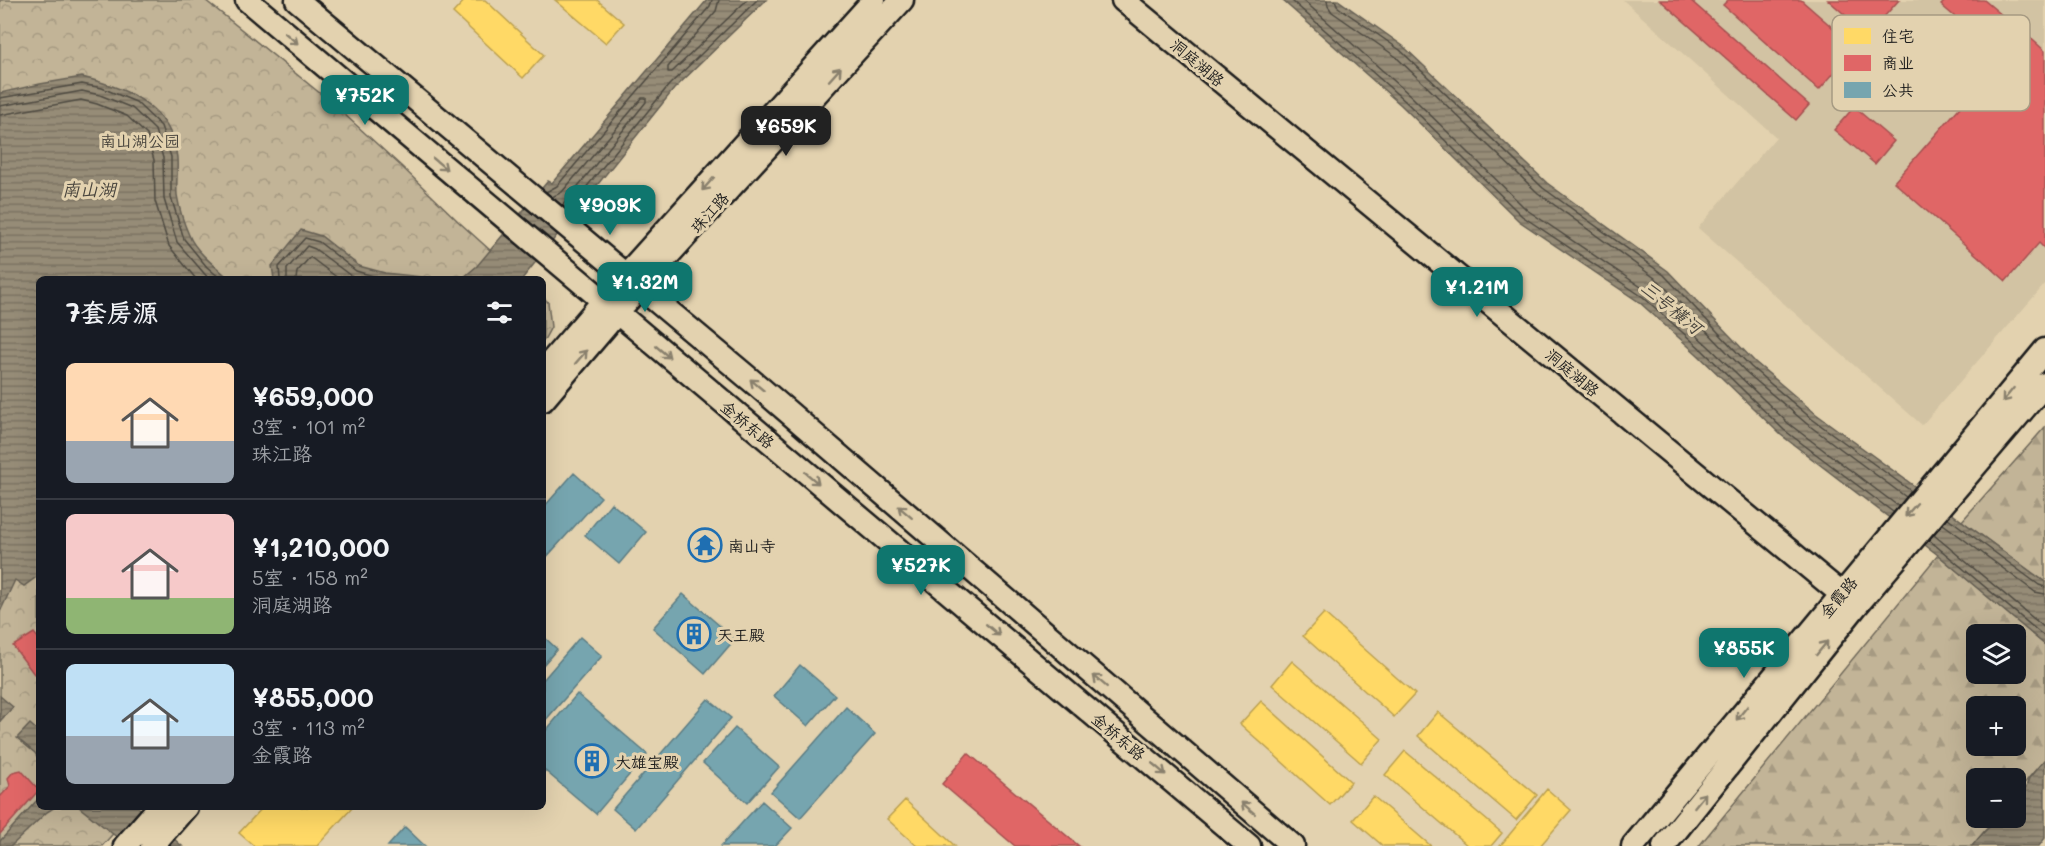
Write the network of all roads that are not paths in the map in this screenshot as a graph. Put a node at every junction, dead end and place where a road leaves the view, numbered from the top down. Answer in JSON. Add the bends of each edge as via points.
{"nodes":[{"id":1,"x":246,"y":0,"type":"edge"},
{"id":2,"x":297,"y":0,"type":"edge"},
{"id":3,"x":874,"y":0,"type":"edge"},
{"id":4,"x":902,"y":0,"type":"edge"},
{"id":5,"x":1123,"y":0,"type":"edge"},
{"id":6,"x":632,"y":281,"type":"junction"},
{"id":7,"x":611,"y":308,"type":"junction"},
{"id":8,"x":2045,"y":350,"type":"edge"},
{"id":9,"x":546,"y":368,"type":"edge"},
{"id":10,"x":2045,"y":384,"type":"edge"},
{"id":11,"x":546,"y":396,"type":"edge"},
{"id":12,"x":1944,"y":488,"type":"junction"},
{"id":13,"x":1848,"y":599,"type":"junction"},
{"id":14,"x":169,"y":811,"type":"edge"},
{"id":15,"x":125,"y":846,"type":"edge"},
{"id":16,"x":152,"y":846,"type":"edge"},
{"id":17,"x":1250,"y":846,"type":"edge"},
{"id":18,"x":1293,"y":846,"type":"edge"},
{"id":19,"x":1633,"y":846,"type":"edge"},
{"id":20,"x":1664,"y":846,"type":"edge"}],
"edges":[{"from":1,"to":7,"type":"street","name":"金桥东路","one_way":true},
{"from":2,"to":6,"type":"street","name":"金桥东路"},
{"from":3,"to":6,"type":"street","name":"珠江路","one_way":true},
{"from":6,"to":4,"type":"street","name":"珠江路","one_way":true},
{"from":5,"to":13,"type":"street","name":"洞庭湖路"},
{"from":6,"to":7,"type":"street","name":"珠江路"},
{"from":18,"to":6,"type":"street","name":"金桥东路","one_way":true},
{"from":7,"to":9,"type":"street","name":"珠江路"},
{"from":11,"to":7,"type":"street","name":"珠江路","one_way":true},
{"from":7,"to":17,"type":"street","name":"金桥东路","one_way":true},
{"from":8,"to":12,"type":"street","name":"金霞路","one_way":true},
{"from":10,"to":12,"type":"street","name":"金霞路"},
{"from":12,"to":13,"type":"street","name":"金霞路"},
{"from":13,"to":19,"type":"street","name":"金霞路","one_way":true},
{"from":20,"to":13,"type":"street","name":"金霞路","one_way":true},
{"from":14,"to":15,"type":"street"},
{"from":14,"to":16,"type":"street"}]}
